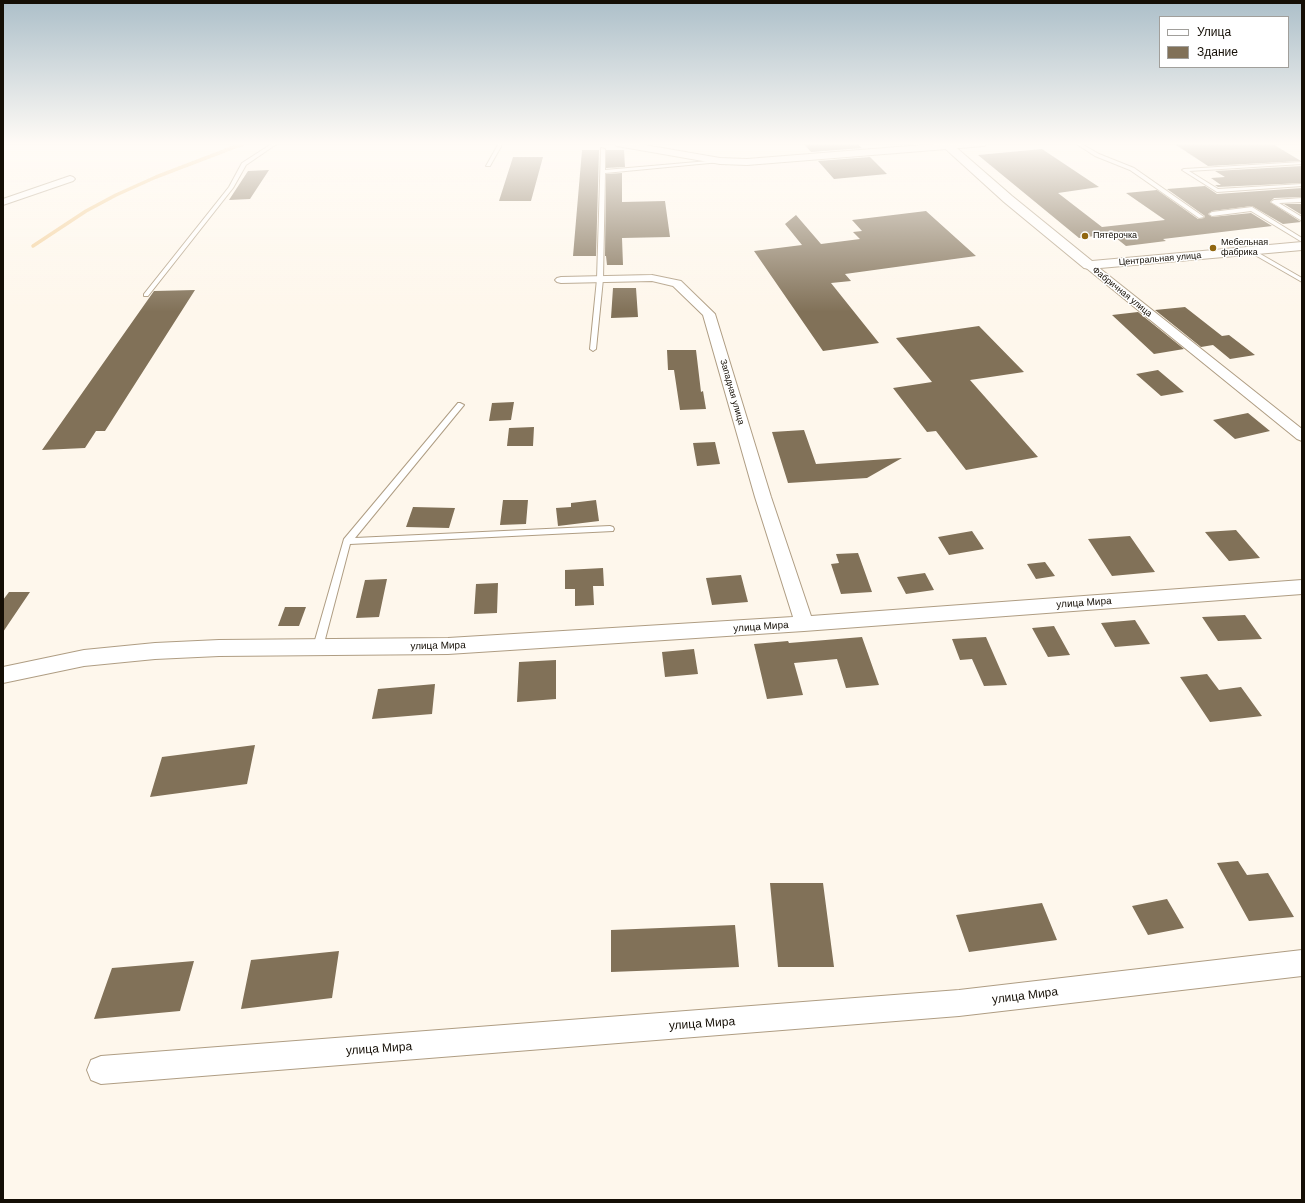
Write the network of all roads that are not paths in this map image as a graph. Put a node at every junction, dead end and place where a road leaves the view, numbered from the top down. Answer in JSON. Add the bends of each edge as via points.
{"nodes":[{"id":1,"x":221,"y":199,"type":"edge"},
{"id":2,"x":601,"y":199,"type":"edge"},
{"id":3,"x":1008,"y":199,"type":"edge"},
{"id":4,"x":1175,"y":199,"type":"edge"},
{"id":5,"x":1302,"y":200,"type":"edge"},
{"id":6,"x":1212,"y":214,"type":"dead end"},
{"id":7,"x":1201,"y":217,"type":"dead end"},
{"id":8,"x":1302,"y":219,"type":"edge"},
{"id":9,"x":1302,"y":240,"type":"edge"},
{"id":10,"x":1302,"y":246,"type":"edge"},
{"id":11,"x":1250,"y":250,"type":"junction"},
{"id":12,"x":1089,"y":265,"type":"junction"},
{"id":13,"x":561,"y":280,"type":"dead end"},
{"id":14,"x":600,"y":280,"type":"junction"},
{"id":15,"x":1302,"y":280,"type":"edge"},
{"id":16,"x":146,"y":295,"type":"dead end"},
{"id":17,"x":594,"y":349,"type":"dead end"},
{"id":18,"x":460,"y":405,"type":"dead end"},
{"id":19,"x":1302,"y":436,"type":"edge"},
{"id":20,"x":610,"y":529,"type":"dead end"},
{"id":21,"x":347,"y":541,"type":"junction"},
{"id":22,"x":1302,"y":587,"type":"edge"},
{"id":23,"x":804,"y":624,"type":"junction"},
{"id":24,"x":318,"y":647,"type":"junction"},
{"id":25,"x":3,"y":675,"type":"edge"},
{"id":26,"x":1302,"y":963,"type":"edge"},
{"id":27,"x":101,"y":1070,"type":"dead end"}],
"edges":[{"from":1,"to":16,"type":"lane"},
{"from":2,"to":14,"type":"lane"},
{"from":3,"to":12,"type":"street","name":"Фабричная улица"},
{"from":4,"to":7,"type":"lane"},
{"from":5,"to":8,"type":"lane","via":[[1274,202]]},
{"from":6,"to":9,"type":"lane","via":[[1252,209]]},
{"from":10,"to":11,"type":"street","name":"Центральная улица"},
{"from":11,"to":12,"type":"street","name":"Центральная улица"},
{"from":11,"to":15,"type":"lane"},
{"from":12,"to":19,"type":"street","name":"Фабричная улица"},
{"from":13,"to":14,"type":"street","name":"Западная улица"},
{"from":14,"to":17,"type":"lane"},
{"from":14,"to":23,"type":"street","name":"Западная улица","via":[[652,278],[677,283],[709,314]]},
{"from":18,"to":21,"type":"lane"},
{"from":20,"to":21,"type":"lane"},
{"from":21,"to":24,"type":"lane"},
{"from":22,"to":23,"type":"street","name":"улица Мира"},
{"from":23,"to":24,"type":"street","name":"улица Мира","via":[[448,646]]},
{"from":24,"to":25,"type":"street","name":"улица Мира","via":[[156,651],[84,658]]},
{"from":26,"to":27,"type":"street","name":"улица Мира","via":[[959,1004]]}]}
